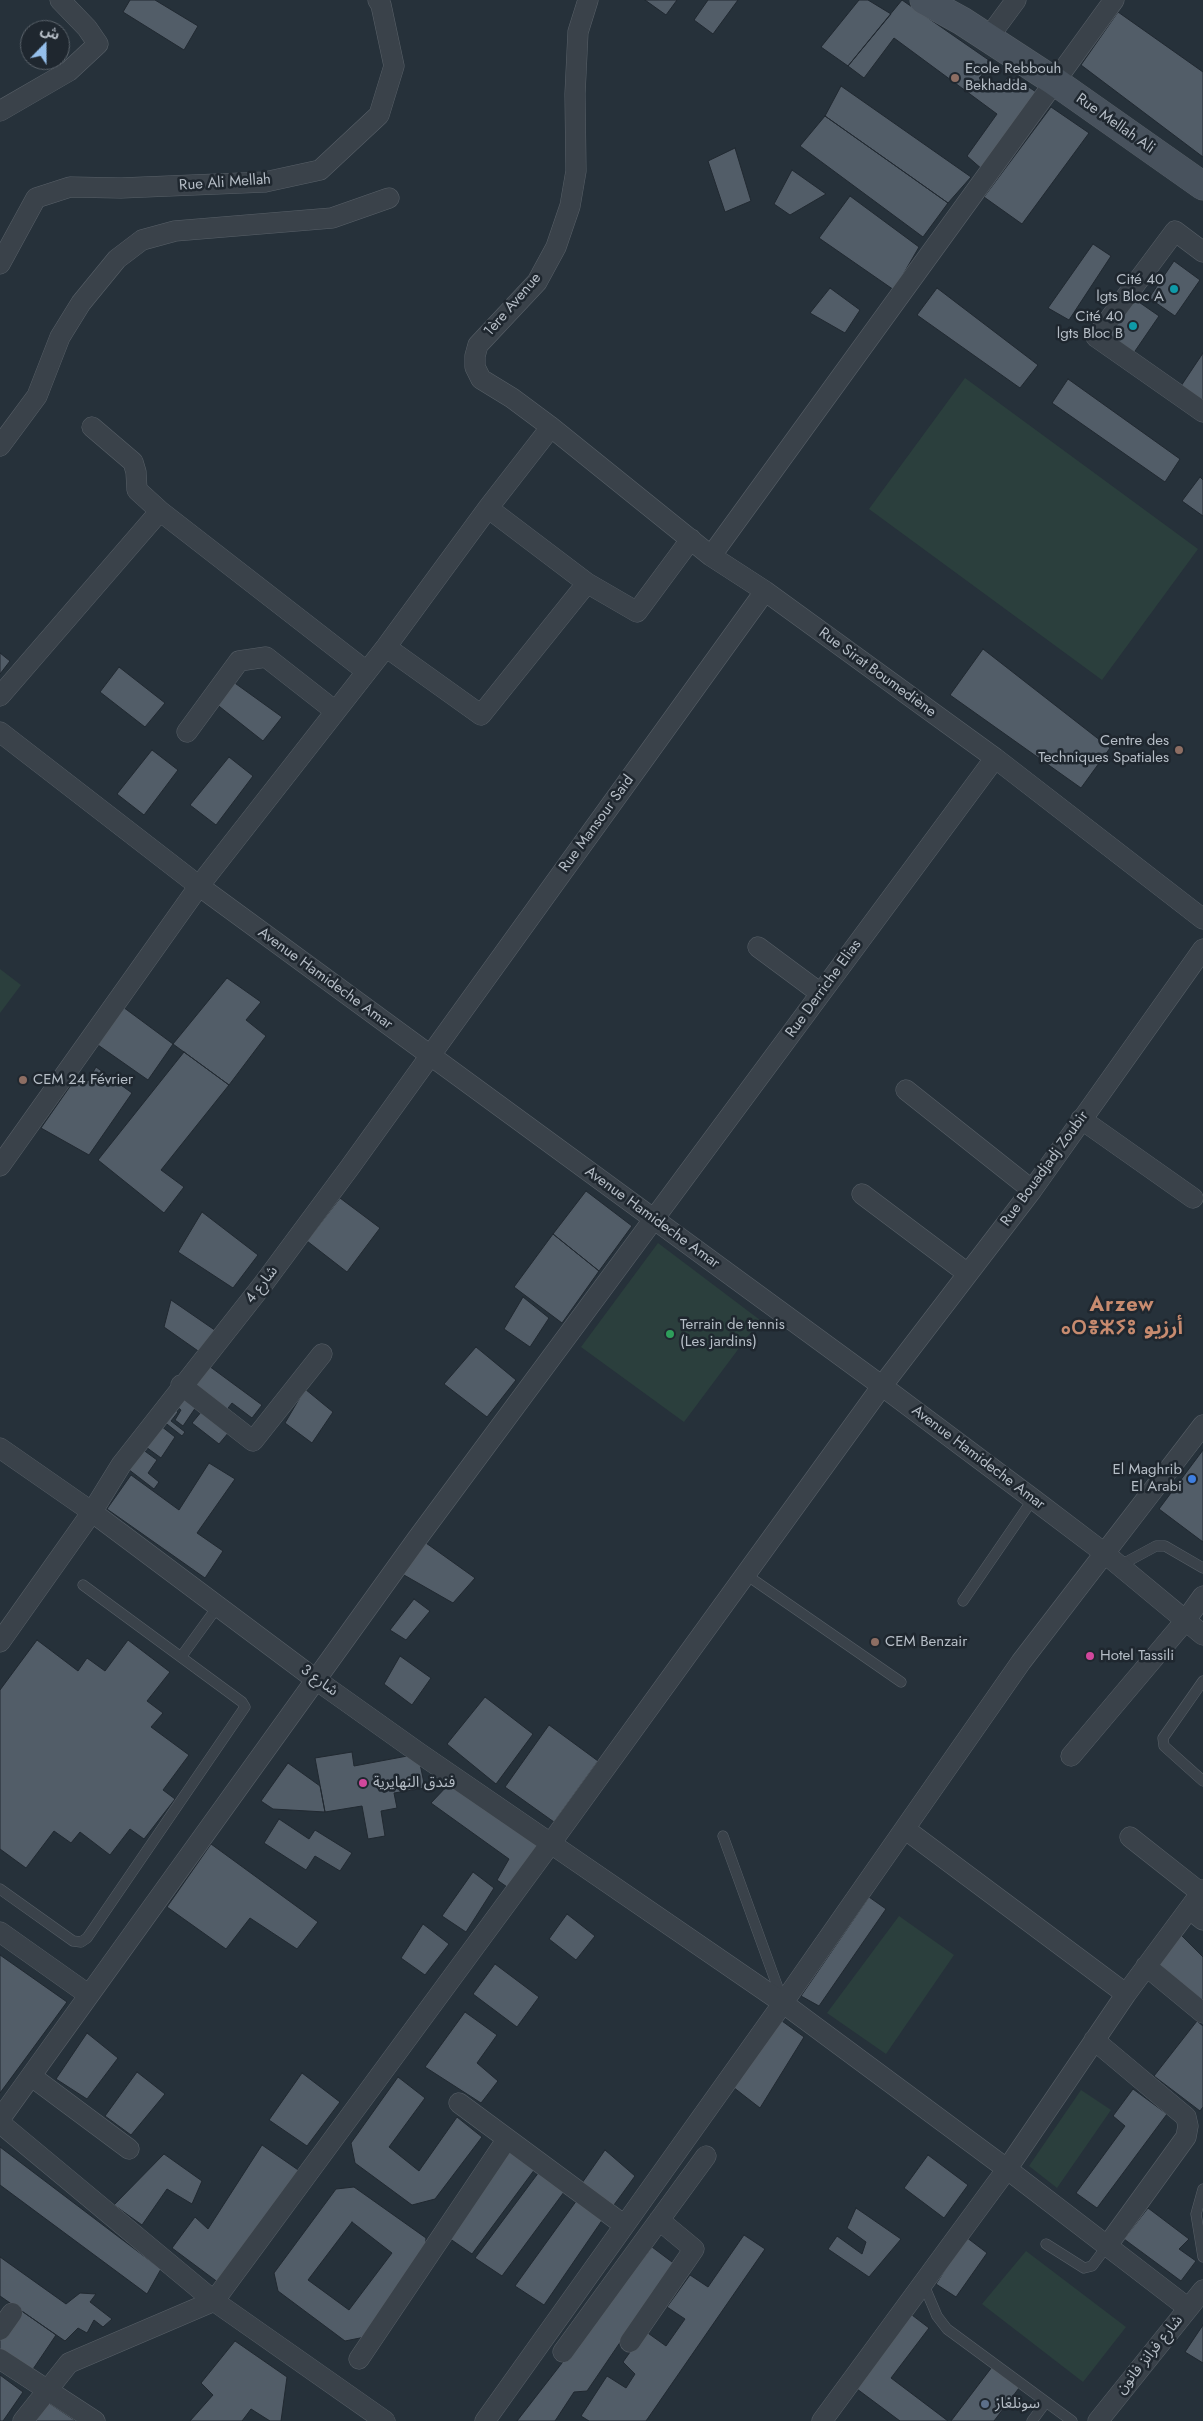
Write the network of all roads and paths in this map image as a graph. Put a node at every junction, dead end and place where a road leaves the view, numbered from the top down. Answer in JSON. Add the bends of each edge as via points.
{"nodes":[{"id":1,"x":60,"y":0,"type":"edge"},
{"id":2,"x":378,"y":0,"type":"edge"},
{"id":3,"x":588,"y":0,"type":"edge"},
{"id":4,"x":924,"y":0,"type":"edge"},
{"id":5,"x":1016,"y":0,"type":"edge"},
{"id":6,"x":1114,"y":0,"type":"edge"},
{"id":7,"x":988,"y":38,"type":"junction"},
{"id":8,"x":1054,"y":81,"type":"junction"},
{"id":9,"x":0,"y":111,"type":"edge"},
{"id":10,"x":1203,"y":186,"type":"edge"},
{"id":11,"x":389,"y":198,"type":"dead end"},
{"id":12,"x":1203,"y":252,"type":"edge"},
{"id":13,"x":0,"y":264,"type":"edge"},
{"id":14,"x":1203,"y":412,"type":"edge"},
{"id":15,"x":92,"y":427,"type":"dead end"},
{"id":16,"x":551,"y":427,"type":"junction"},
{"id":17,"x":0,"y":446,"type":"edge"},
{"id":18,"x":488,"y":508,"type":"junction"},
{"id":19,"x":160,"y":511,"type":"junction"},
{"id":20,"x":690,"y":539,"type":"junction"},
{"id":21,"x":711,"y":556,"type":"junction"},
{"id":22,"x":587,"y":583,"type":"junction"},
{"id":23,"x":765,"y":591,"type":"junction"},
{"id":24,"x":386,"y":647,"type":"junction"},
{"id":25,"x":366,"y":671,"type":"junction"},
{"id":26,"x":0,"y":696,"type":"edge"},
{"id":27,"x":334,"y":711,"type":"junction"},
{"id":28,"x":0,"y":732,"type":"edge"},
{"id":29,"x":187,"y":732,"type":"dead end"},
{"id":30,"x":995,"y":758,"type":"junction"},
{"id":31,"x":200,"y":886,"type":"junction"},
{"id":32,"x":1203,"y":920,"type":"edge"},
{"id":33,"x":758,"y":947,"type":"dead end"},
{"id":34,"x":1203,"y":949,"type":"edge"},
{"id":35,"x":820,"y":993,"type":"junction"},
{"id":36,"x":431,"y":1057,"type":"junction"},
{"id":37,"x":906,"y":1090,"type":"dead end"},
{"id":38,"x":1081,"y":1119,"type":"junction"},
{"id":39,"x":0,"y":1166,"type":"edge"},
{"id":40,"x":1032,"y":1190,"type":"junction"},
{"id":41,"x":862,"y":1194,"type":"dead end"},
{"id":42,"x":1193,"y":1198,"type":"dead end"},
{"id":43,"x":654,"y":1220,"type":"junction"},
{"id":44,"x":967,"y":1273,"type":"junction"},
{"id":45,"x":322,"y":1354,"type":"dead end"},
{"id":46,"x":182,"y":1385,"type":"junction"},
{"id":47,"x":882,"y":1386,"type":"junction"},
{"id":48,"x":1203,"y":1425,"type":"edge"},
{"id":49,"x":0,"y":1448,"type":"edge"},
{"id":50,"x":1032,"y":1499,"type":"junction"},
{"id":51,"x":92,"y":1512,"type":"junction"},
{"id":52,"x":1103,"y":1552,"type":"junction"},
{"id":53,"x":1119,"y":1566,"type":"junction"},
{"id":54,"x":1203,"y":1568,"type":"edge"},
{"id":55,"x":745,"y":1574,"type":"junction"},
{"id":56,"x":83,"y":1585,"type":"dead end"},
{"id":57,"x":1203,"y":1596,"type":"edge"},
{"id":58,"x":963,"y":1601,"type":"dead end"},
{"id":59,"x":218,"y":1606,"type":"junction"},
{"id":60,"x":1185,"y":1621,"type":"junction"},
{"id":61,"x":1203,"y":1635,"type":"edge"},
{"id":62,"x":0,"y":1642,"type":"edge"},
{"id":63,"x":181,"y":1657,"type":"junction"},
{"id":64,"x":315,"y":1679,"type":"junction"},
{"id":65,"x":1203,"y":1681,"type":"edge"},
{"id":66,"x":901,"y":1682,"type":"dead end"},
{"id":67,"x":1071,"y":1756,"type":"dead end"},
{"id":68,"x":1203,"y":1781,"type":"edge"},
{"id":69,"x":904,"y":1829,"type":"junction"},
{"id":70,"x":723,"y":1836,"type":"dead end"},
{"id":71,"x":1130,"y":1836,"type":"dead end"},
{"id":72,"x":551,"y":1843,"type":"junction"},
{"id":73,"x":0,"y":1889,"type":"edge"},
{"id":74,"x":1202,"y":1891,"type":"edge"},
{"id":75,"x":1196,"y":1915,"type":"edge"},
{"id":76,"x":0,"y":1932,"type":"edge"},
{"id":77,"x":1146,"y":1966,"type":"junction"},
{"id":78,"x":1126,"y":1994,"type":"junction"},
{"id":79,"x":89,"y":1995,"type":"junction"},
{"id":80,"x":783,"y":2003,"type":"junction"},
{"id":81,"x":1203,"y":2013,"type":"edge"},
{"id":82,"x":1094,"y":2040,"type":"junction"},
{"id":83,"x":31,"y":2076,"type":"junction"},
{"id":84,"x":459,"y":2103,"type":"dead end"},
{"id":85,"x":0,"y":2119,"type":"edge"},
{"id":86,"x":0,"y":2124,"type":"edge"},
{"id":87,"x":507,"y":2139,"type":"junction"},
{"id":88,"x":129,"y":2149,"type":"dead end"},
{"id":89,"x":706,"y":2156,"type":"dead end"},
{"id":90,"x":1007,"y":2169,"type":"junction"},
{"id":91,"x":1203,"y":2189,"type":"edge"},
{"id":92,"x":659,"y":2220,"type":"junction"},
{"id":93,"x":619,"y":2232,"type":"junction"},
{"id":94,"x":1046,"y":2244,"type":"dead end"},
{"id":95,"x":1107,"y":2246,"type":"junction"},
{"id":96,"x":634,"y":2254,"type":"junction"},
{"id":97,"x":1203,"y":2258,"type":"edge"},
{"id":98,"x":924,"y":2283,"type":"junction"},
{"id":99,"x":1203,"y":2290,"type":"edge"},
{"id":100,"x":214,"y":2301,"type":"junction"},
{"id":101,"x":1188,"y":2308,"type":"junction"},
{"id":102,"x":12,"y":2313,"type":"dead end"},
{"id":103,"x":0,"y":2330,"type":"edge"},
{"id":104,"x":630,"y":2342,"type":"dead end"},
{"id":105,"x":563,"y":2352,"type":"dead end"},
{"id":106,"x":0,"y":2359,"type":"edge"},
{"id":107,"x":359,"y":2360,"type":"dead end"},
{"id":108,"x":47,"y":2391,"type":"junction"},
{"id":109,"x":1046,"y":2402,"type":"junction"},
{"id":110,"x":23,"y":2421,"type":"edge"},
{"id":111,"x":95,"y":2421,"type":"edge"},
{"id":112,"x":385,"y":2421,"type":"edge"},
{"id":113,"x":485,"y":2421,"type":"edge"},
{"id":114,"x":822,"y":2421,"type":"edge"},
{"id":115,"x":1032,"y":2421,"type":"edge"},
{"id":116,"x":1072,"y":2421,"type":"edge"},
{"id":117,"x":1098,"y":2421,"type":"edge"}],
"edges":[{"from":1,"to":9,"type":"street","via":[[98,44],[69,72]]},
{"from":2,"to":13,"type":"street","name":"Rue Ali Mellah","via":[[394,66],[379,115],[320,170],[266,182],[70,188],[36,198]]},
{"from":3,"to":16,"type":"street","name":"1ère Avenue","via":[[578,32],[576,171],[570,206],[556,247],[537,282],[478,345],[475,356],[481,379]]},
{"from":4,"to":7,"type":"main road","name":"Rue Mellah Ali"},
{"from":5,"to":7,"type":"street"},
{"from":6,"to":8,"type":"street"},
{"from":7,"to":8,"type":"main road","name":"Rue Mellah Ali"},
{"from":8,"to":10,"type":"main road","name":"Rue Mellah Ali"},
{"from":8,"to":21,"type":"street"},
{"from":11,"to":17,"type":"street","via":[[332,218],[175,231],[142,240],[117,259],[81,303],[60,337],[37,396]]},
{"from":12,"to":14,"type":"street","via":[[1176,231],[1096,337]]},
{"from":15,"to":19,"type":"street","via":[[133,462],[137,490]]},
{"from":16,"to":18,"type":"street"},
{"from":16,"to":20,"type":"street","name":"Rue Sirat Boumediène"},
{"from":18,"to":22,"type":"street"},
{"from":18,"to":24,"type":"street"},
{"from":19,"to":25,"type":"street"},
{"from":19,"to":26,"type":"street"},
{"from":20,"to":21,"type":"street","name":"Rue Sirat Boumediène"},
{"from":20,"to":22,"type":"street","via":[[637,612]]},
{"from":21,"to":23,"type":"street","name":"Rue Sirat Boumediène"},
{"from":22,"to":24,"type":"street","via":[[481,715]]},
{"from":23,"to":30,"type":"street","name":"Rue Sirat Boumediène"},
{"from":23,"to":36,"type":"street","name":"Rue Mansour Said"},
{"from":24,"to":25,"type":"street"},
{"from":25,"to":27,"type":"street"},
{"from":27,"to":29,"type":"street","via":[[266,657],[239,661]]},
{"from":27,"to":31,"type":"street"},
{"from":28,"to":31,"type":"street","name":"Avenue Hamideche Amar"},
{"from":30,"to":32,"type":"street","name":"Rue Sirat Boumediène"},
{"from":30,"to":35,"type":"street","name":"Rue Derriche Elias"},
{"from":31,"to":36,"type":"street","name":"Avenue Hamideche Amar"},
{"from":31,"to":39,"type":"street"},
{"from":33,"to":35,"type":"street"},
{"from":34,"to":38,"type":"street","name":"Rue Bouadjadj Zoubir"},
{"from":35,"to":43,"type":"street","name":"Rue Derriche Elias"},
{"from":36,"to":43,"type":"street","name":"Avenue Hamideche Amar"},
{"from":36,"to":46,"type":"street","name":"شارع 4","via":[[264,1283]]},
{"from":37,"to":40,"type":"street"},
{"from":38,"to":40,"type":"street","name":"Rue Bouadjadj Zoubir"},
{"from":38,"to":42,"type":"street"},
{"from":40,"to":44,"type":"street","name":"Rue Bouadjadj Zoubir"},
{"from":41,"to":44,"type":"street"},
{"from":43,"to":47,"type":"street","name":"Avenue Hamideche Amar"},
{"from":43,"to":64,"type":"street","name":"Rue Derriche Elias"},
{"from":44,"to":47,"type":"street","name":"Rue Bouadjadj Zoubir"},
{"from":45,"to":46,"type":"street","via":[[253,1441]]},
{"from":46,"to":51,"type":"street","name":"شارع 4","via":[[120,1465]]},
{"from":47,"to":50,"type":"street","name":"Avenue Hamideche Amar"},
{"from":47,"to":55,"type":"street","name":"Rue Bouadjadj Zoubir"},
{"from":48,"to":52,"type":"street"},
{"from":49,"to":51,"type":"street","name":"شارع 3"},
{"from":50,"to":52,"type":"street","name":"Avenue Hamideche Amar"},
{"from":50,"to":58,"type":"lane"},
{"from":51,"to":59,"type":"street","name":"شارع 3"},
{"from":51,"to":62,"type":"street","name":"شارع 4"},
{"from":52,"to":53,"type":"street","name":"Avenue Hamideche Amar"},
{"from":52,"to":69,"type":"street"},
{"from":53,"to":54,"type":"lane","via":[[1156,1546],[1165,1546]]},
{"from":53,"to":60,"type":"street","name":"Avenue Hamideche Amar"},
{"from":55,"to":66,"type":"lane"},
{"from":55,"to":72,"type":"street","name":"Rue Bouadjadj Zoubir"},
{"from":56,"to":63,"type":"lane"},
{"from":57,"to":60,"type":"street"},
{"from":59,"to":63,"type":"lane"},
{"from":59,"to":64,"type":"street","name":"شارع 3"},
{"from":60,"to":61,"type":"street","name":"Avenue Hamideche Amar"},
{"from":60,"to":67,"type":"street"},
{"from":63,"to":73,"type":"lane","via":[[245,1707],[87,1938],[73,1941]]},
{"from":64,"to":72,"type":"street","name":"شارع 3"},
{"from":64,"to":79,"type":"street","name":"Rue Derriche Elias"},
{"from":65,"to":68,"type":"lane","via":[[1163,1738],[1164,1746]]},
{"from":69,"to":78,"type":"street"},
{"from":69,"to":80,"type":"street"},
{"from":70,"to":80,"type":"lane"},
{"from":71,"to":74,"type":"street"},
{"from":72,"to":80,"type":"street","name":"شارع 3"},
{"from":72,"to":100,"type":"street","name":"Rue Bouadjadj Zoubir"},
{"from":74,"to":75,"type":"street"},
{"from":75,"to":77,"type":"street"},
{"from":76,"to":79,"type":"street"},
{"from":77,"to":78,"type":"street"},
{"from":77,"to":81,"type":"street"},
{"from":78,"to":82,"type":"street"},
{"from":79,"to":83,"type":"street","name":"Rue Derriche Elias"},
{"from":80,"to":90,"type":"street","name":"شارع 3"},
{"from":80,"to":93,"type":"street"},
{"from":82,"to":90,"type":"street"},
{"from":82,"to":95,"type":"street","via":[[1186,2117],[1188,2126],[1186,2137]]},
{"from":83,"to":85,"type":"street","name":"Rue Derriche Elias"},
{"from":83,"to":88,"type":"street"},
{"from":84,"to":87,"type":"street"},
{"from":86,"to":100,"type":"street"},
{"from":87,"to":93,"type":"street"},
{"from":87,"to":107,"type":"street"},
{"from":89,"to":92,"type":"street"},
{"from":90,"to":95,"type":"street","name":"شارع 3"},
{"from":90,"to":98,"type":"street"},
{"from":91,"to":97,"type":"lane","via":[[1196,2214]]},
{"from":92,"to":96,"type":"street"},
{"from":92,"to":104,"type":"street","via":[[694,2249]]},
{"from":93,"to":96,"type":"street"},
{"from":93,"to":113,"type":"street"},
{"from":94,"to":95,"type":"lane","via":[[1084,2268],[1092,2266]]},
{"from":95,"to":101,"type":"street","name":"شارع 3"},
{"from":96,"to":105,"type":"street"},
{"from":98,"to":109,"type":"lane","via":[[937,2316],[947,2330]]},
{"from":98,"to":114,"type":"street"},
{"from":99,"to":101,"type":"street","name":"شارع فرانز فانون"},
{"from":100,"to":108,"type":"street","via":[[69,2363]]},
{"from":100,"to":112,"type":"street"},
{"from":101,"to":117,"type":"street","name":"شارع فرانز فانون"},
{"from":102,"to":103,"type":"street"},
{"from":106,"to":108,"type":"street"},
{"from":108,"to":110,"type":"street"},
{"from":108,"to":111,"type":"street"},
{"from":109,"to":115,"type":"lane"},
{"from":109,"to":116,"type":"lane"}]}
